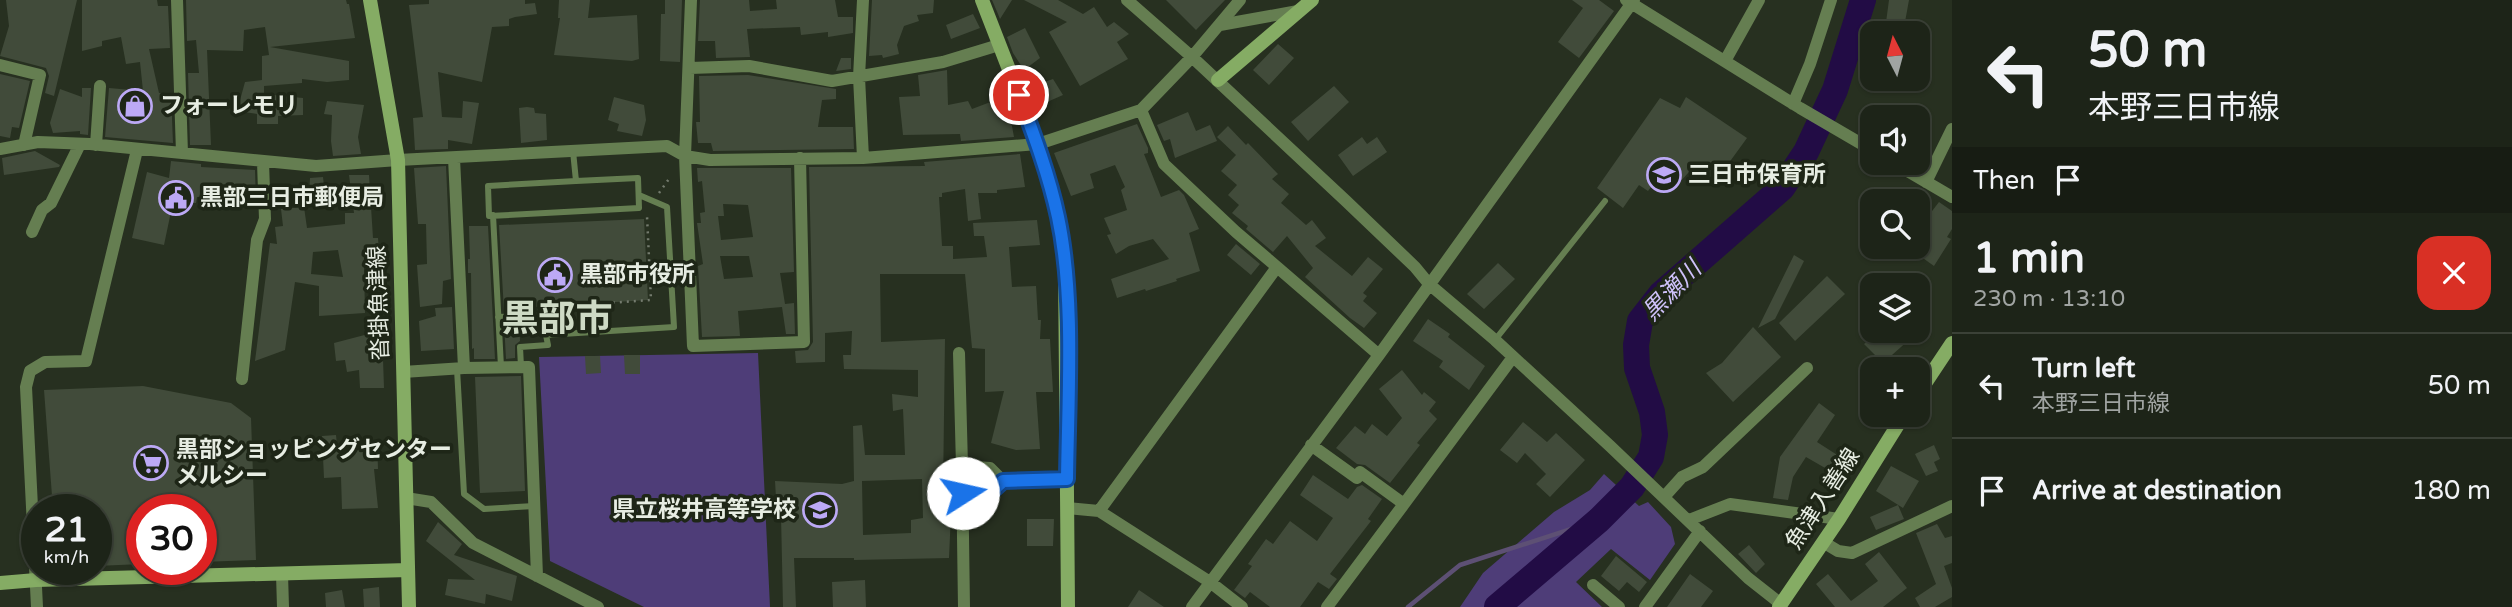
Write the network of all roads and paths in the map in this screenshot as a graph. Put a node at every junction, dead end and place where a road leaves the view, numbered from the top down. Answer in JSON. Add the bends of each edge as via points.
{"nodes":[{"id":1,"x":177,"y":0,"type":"edge"},
{"id":2,"x":370,"y":0,"type":"edge"},
{"id":3,"x":691,"y":0,"type":"edge"},
{"id":4,"x":863,"y":0,"type":"edge"},
{"id":5,"x":982,"y":0,"type":"edge"},
{"id":6,"x":1127,"y":0,"type":"edge"},
{"id":7,"x":1240,"y":0,"type":"edge"},
{"id":8,"x":1285,"y":0,"type":"edge"},
{"id":9,"x":1312,"y":0,"type":"edge"},
{"id":10,"x":1759,"y":0,"type":"edge"},
{"id":11,"x":1831,"y":0,"type":"edge"},
{"id":12,"x":1630,"y":1,"type":"edge"},
{"id":13,"x":1298,"y":11,"type":"junction"},
{"id":14,"x":1220,"y":25,"type":"junction"},
{"id":15,"x":999,"y":45,"type":"junction"},
{"id":16,"x":1192,"y":57,"type":"junction"},
{"id":17,"x":1725,"y":61,"type":"junction"},
{"id":18,"x":0,"y":65,"type":"edge"},
{"id":19,"x":690,"y":68,"type":"junction"},
{"id":20,"x":859,"y":77,"type":"junction"},
{"id":21,"x":1217,"y":80,"type":"junction"},
{"id":22,"x":100,"y":86,"type":"dead end"},
{"id":23,"x":1796,"y":106,"type":"junction"},
{"id":24,"x":1141,"y":110,"type":"junction"},
{"id":25,"x":1952,"y":129,"type":"edge"},
{"id":26,"x":1860,"y":143,"type":"edge"},
{"id":27,"x":80,"y":144,"type":"junction"},
{"id":28,"x":1038,"y":144,"type":"junction"},
{"id":29,"x":24,"y":145,"type":"junction"},
{"id":30,"x":96,"y":145,"type":"junction"},
{"id":31,"x":0,"y":149,"type":"edge"},
{"id":32,"x":136,"y":150,"type":"junction"},
{"id":33,"x":573,"y":151,"type":"junction"},
{"id":34,"x":182,"y":153,"type":"junction"},
{"id":35,"x":685,"y":156,"type":"junction"},
{"id":36,"x":454,"y":158,"type":"junction"},
{"id":37,"x":800,"y":158,"type":"junction"},
{"id":38,"x":863,"y":158,"type":"junction"},
{"id":39,"x":398,"y":160,"type":"junction"},
{"id":40,"x":263,"y":162,"type":"junction"},
{"id":41,"x":1914,"y":175,"type":"edge"},
{"id":42,"x":576,"y":181,"type":"junction"},
{"id":43,"x":1926,"y":182,"type":"junction"},
{"id":44,"x":639,"y":195,"type":"junction"},
{"id":45,"x":1952,"y":197,"type":"edge"},
{"id":46,"x":654,"y":200,"type":"junction"},
{"id":47,"x":1605,"y":201,"type":"dead end"},
{"id":48,"x":493,"y":215,"type":"junction"},
{"id":49,"x":32,"y":232,"type":"dead end"},
{"id":50,"x":1277,"y":267,"type":"junction"},
{"id":51,"x":1429,"y":284,"type":"junction"},
{"id":52,"x":540,"y":308,"type":"dead end"},
{"id":53,"x":499,"y":317,"type":"junction"},
{"id":54,"x":546,"y":335,"type":"junction"},
{"id":55,"x":1495,"y":341,"type":"junction"},
{"id":56,"x":1952,"y":343,"type":"edge"},
{"id":57,"x":959,"y":353,"type":"dead end"},
{"id":58,"x":1379,"y":355,"type":"junction"},
{"id":59,"x":1513,"y":357,"type":"junction"},
{"id":60,"x":501,"y":367,"type":"junction"},
{"id":61,"x":521,"y":367,"type":"junction"},
{"id":62,"x":461,"y":368,"type":"junction"},
{"id":63,"x":1807,"y":368,"type":"dead end"},
{"id":64,"x":403,"y":372,"type":"junction"},
{"id":65,"x":1930,"y":376,"type":"edge"},
{"id":66,"x":242,"y":379,"type":"dead end"},
{"id":67,"x":1896,"y":427,"type":"edge"},
{"id":68,"x":1311,"y":445,"type":"junction"},
{"id":69,"x":962,"y":466,"type":"junction"},
{"id":70,"x":1067,"y":479,"type":"junction"},
{"id":71,"x":1003,"y":481,"type":"junction"},
{"id":72,"x":963,"y":493,"type":"junction"},
{"id":73,"x":1659,"y":493,"type":"junction"},
{"id":74,"x":32,"y":494,"type":"edge"},
{"id":75,"x":406,"y":498,"type":"junction"},
{"id":76,"x":1404,"y":504,"type":"junction"},
{"id":77,"x":534,"y":506,"type":"junction"},
{"id":78,"x":1952,"y":506,"type":"edge"},
{"id":79,"x":1067,"y":509,"type":"junction"},
{"id":80,"x":1100,"y":511,"type":"junction"},
{"id":81,"x":1839,"y":519,"type":"junction"},
{"id":82,"x":1689,"y":520,"type":"junction"},
{"id":83,"x":1700,"y":531,"type":"junction"},
{"id":84,"x":1823,"y":542,"type":"junction"},
{"id":85,"x":408,"y":570,"type":"junction"},
{"id":86,"x":282,"y":574,"type":"junction"},
{"id":87,"x":537,"y":576,"type":"junction"},
{"id":88,"x":112,"y":578,"type":"edge"},
{"id":89,"x":21,"y":581,"type":"edge"},
{"id":90,"x":1210,"y":582,"type":"junction"},
{"id":91,"x":0,"y":583,"type":"edge"},
{"id":92,"x":1593,"y":584,"type":"dead end"},
{"id":93,"x":36,"y":585,"type":"edge"},
{"id":94,"x":1782,"y":606,"type":"edge"},
{"id":95,"x":37,"y":607,"type":"edge"},
{"id":96,"x":284,"y":607,"type":"edge"},
{"id":97,"x":410,"y":607,"type":"edge"},
{"id":98,"x":598,"y":607,"type":"edge"},
{"id":99,"x":964,"y":607,"type":"edge"},
{"id":100,"x":1069,"y":607,"type":"edge"},
{"id":101,"x":1192,"y":607,"type":"edge"},
{"id":102,"x":1242,"y":607,"type":"edge"},
{"id":103,"x":1327,"y":607,"type":"edge"},
{"id":104,"x":1619,"y":607,"type":"edge"},
{"id":105,"x":1645,"y":607,"type":"edge"}],
"edges":[{"from":1,"to":34,"type":"street"},
{"from":2,"to":39,"type":"main road","name":"沓掛魚津線"},
{"from":3,"to":19,"type":"street"},
{"from":4,"to":20,"type":"street"},
{"from":5,"to":15,"type":"main road"},
{"from":6,"to":16,"type":"street"},
{"from":7,"to":14,"type":"street"},
{"from":8,"to":13,"type":"street"},
{"from":9,"to":13,"type":"main road"},
{"from":10,"to":17,"type":"street"},
{"from":11,"to":23,"type":"street"},
{"from":12,"to":17,"type":"street"},
{"from":12,"to":51,"type":"street"},
{"from":13,"to":14,"type":"street"},
{"from":13,"to":21,"type":"main road"},
{"from":14,"to":16,"type":"street"},
{"from":15,"to":20,"type":"street","via":[[943,62]]},
{"from":15,"to":28,"type":"main road"},
{"from":16,"to":21,"type":"street"},
{"from":16,"to":24,"type":"street"},
{"from":17,"to":23,"type":"street"},
{"from":18,"to":29,"type":"street","via":[[40,75]]},
{"from":19,"to":20,"type":"street","via":[[749,66],[832,81]]},
{"from":19,"to":35,"type":"street"},
{"from":20,"to":38,"type":"street"},
{"from":21,"to":51,"type":"street"},
{"from":22,"to":30,"type":"street"},
{"from":23,"to":26,"type":"street"},
{"from":24,"to":28,"type":"street"},
{"from":24,"to":50,"type":"street","via":[[1164,164]]},
{"from":25,"to":43,"type":"street"},
{"from":27,"to":29,"type":"street"},
{"from":27,"to":30,"type":"street"},
{"from":27,"to":49,"type":"street"},
{"from":28,"to":38,"type":"street"},
{"from":28,"to":70,"type":"main road","via":[[1058,217],[1065,268]]},
{"from":29,"to":31,"type":"street"},
{"from":30,"to":32,"type":"street"},
{"from":32,"to":34,"type":"street"},
{"from":32,"to":74,"type":"street","via":[[86,361],[45,362],[30,371],[26,387]]},
{"from":33,"to":35,"type":"street","via":[[667,146]]},
{"from":33,"to":36,"type":"street"},
{"from":33,"to":42,"type":"lane"},
{"from":34,"to":40,"type":"street"},
{"from":35,"to":37,"type":"street","via":[[710,160]]},
{"from":35,"to":37,"type":"street","via":[[693,346],[804,342]]},
{"from":35,"to":46,"type":"path"},
{"from":36,"to":39,"type":"street"},
{"from":36,"to":62,"type":"street"},
{"from":37,"to":38,"type":"street"},
{"from":39,"to":40,"type":"street","via":[[316,166]]},
{"from":39,"to":64,"type":"main road","name":"沓掛魚津線"},
{"from":40,"to":66,"type":"street","via":[[265,219],[257,240]]},
{"from":41,"to":43,"type":"street"},
{"from":42,"to":44,"type":"lane","via":[[638,178]]},
{"from":42,"to":48,"type":"lane","via":[[488,186],[489,216]]},
{"from":43,"to":45,"type":"street"},
{"from":44,"to":46,"type":"lane"},
{"from":44,"to":48,"type":"lane","via":[[639,208]]},
{"from":46,"to":52,"type":"path","via":[[644,216],[651,300]]},
{"from":46,"to":54,"type":"lane","via":[[667,207],[674,327]]},
{"from":47,"to":55,"type":"lane"},
{"from":48,"to":53,"type":"lane"},
{"from":50,"to":58,"type":"street"},
{"from":50,"to":80,"type":"street"},
{"from":51,"to":55,"type":"street"},
{"from":51,"to":58,"type":"street"},
{"from":53,"to":54,"type":"lane","via":[[544,315]]},
{"from":53,"to":60,"type":"lane"},
{"from":54,"to":61,"type":"lane","via":[[548,345],[520,347]]},
{"from":55,"to":59,"type":"street"},
{"from":56,"to":65,"type":"main road"},
{"from":57,"to":69,"type":"street"},
{"from":58,"to":68,"type":"street"},
{"from":59,"to":73,"type":"street"},
{"from":59,"to":76,"type":"street"},
{"from":60,"to":61,"type":"street"},
{"from":60,"to":62,"type":"street"},
{"from":61,"to":77,"type":"street","via":[[529,367]]},
{"from":62,"to":64,"type":"street"},
{"from":62,"to":77,"type":"lane","via":[[464,494],[484,509]]},
{"from":63,"to":73,"type":"street","via":[[1703,467]]},
{"from":64,"to":75,"type":"main road","name":"沓掛魚津線"},
{"from":67,"to":81,"type":"main road","name":"魚津入善線"},
{"from":68,"to":76,"type":"street"},
{"from":68,"to":90,"type":"street"},
{"from":69,"to":71,"type":"street","via":[[990,468]]},
{"from":69,"to":72,"type":"street"},
{"from":70,"to":71,"type":"street"},
{"from":70,"to":79,"type":"main road"},
{"from":71,"to":72,"type":"street","via":[[991,492]]},
{"from":72,"to":99,"type":"street"},
{"from":73,"to":82,"type":"street"},
{"from":75,"to":85,"type":"main road","name":"沓掛魚津線"},
{"from":75,"to":87,"type":"street","via":[[431,502],[472,543]]},
{"from":76,"to":103,"type":"street"},
{"from":77,"to":87,"type":"street"},
{"from":78,"to":84,"type":"street","via":[[1852,552],[1838,551]]},
{"from":79,"to":80,"type":"street"},
{"from":79,"to":100,"type":"main road"},
{"from":80,"to":90,"type":"street"},
{"from":81,"to":82,"type":"street","via":[[1730,504]]},
{"from":81,"to":84,"type":"main road","name":"魚津入善線"},
{"from":82,"to":83,"type":"street"},
{"from":83,"to":94,"type":"street"},
{"from":83,"to":105,"type":"street"},
{"from":84,"to":94,"type":"main road","name":"魚津入善線"},
{"from":85,"to":86,"type":"main road"},
{"from":85,"to":97,"type":"main road","name":"沓掛魚津線"},
{"from":86,"to":88,"type":"main road"},
{"from":86,"to":96,"type":"street"},
{"from":87,"to":98,"type":"street"},
{"from":89,"to":91,"type":"main road"},
{"from":90,"to":101,"type":"street"},
{"from":90,"to":102,"type":"street"},
{"from":92,"to":104,"type":"street"},
{"from":93,"to":95,"type":"street"}]}
